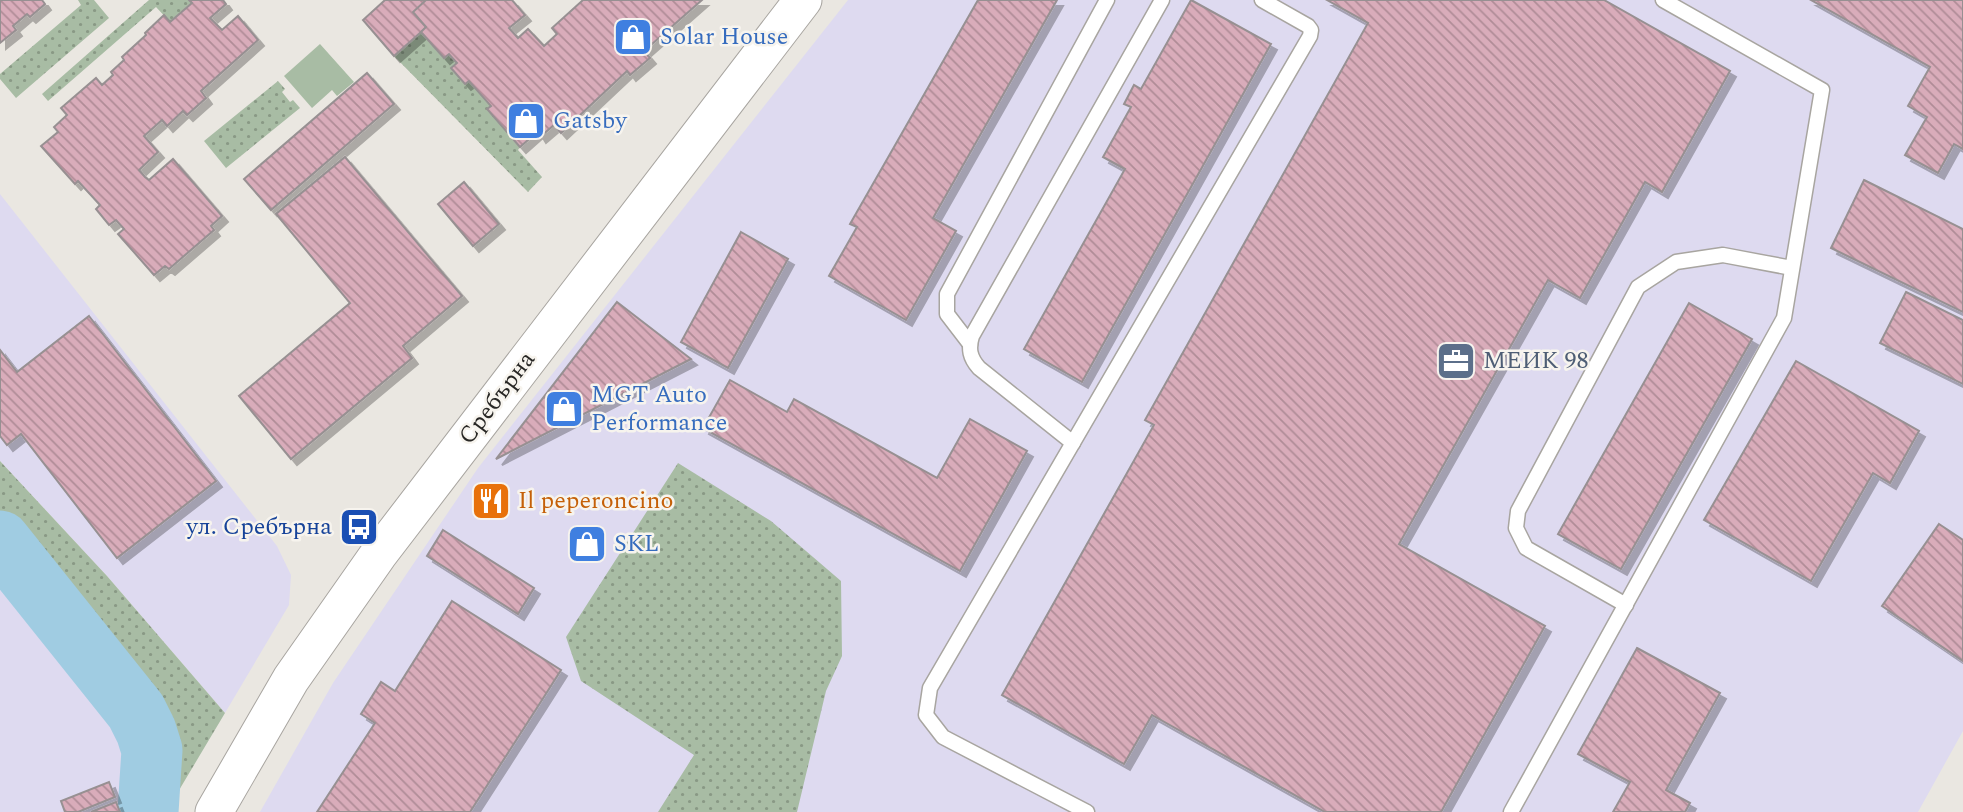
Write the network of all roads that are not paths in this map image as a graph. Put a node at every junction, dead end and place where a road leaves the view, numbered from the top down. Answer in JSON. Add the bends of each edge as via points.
{"nodes":[{"id":1,"x":803,"y":0,"type":"edge"},
{"id":2,"x":1107,"y":0,"type":"edge"},
{"id":3,"x":1162,"y":0,"type":"edge"},
{"id":4,"x":1262,"y":0,"type":"edge"},
{"id":5,"x":1664,"y":0,"type":"edge"},
{"id":6,"x":1793,"y":268,"type":"junction"},
{"id":7,"x":970,"y":344,"type":"junction"},
{"id":8,"x":1073,"y":443,"type":"junction"},
{"id":9,"x":1626,"y":605,"type":"junction"},
{"id":10,"x":214,"y":812,"type":"edge"},
{"id":11,"x":1087,"y":812,"type":"edge"},
{"id":12,"x":1511,"y":812,"type":"edge"}],
"edges":[{"from":1,"to":10,"type":"street","name":"Сребърна","via":[[371,564],[291,679]]},
{"from":2,"to":7,"type":"lane","via":[[947,294],[947,314]]},
{"from":3,"to":7,"type":"lane"},
{"from":4,"to":8,"type":"lane","via":[[1308,26],[1310,36]]},
{"from":5,"to":6,"type":"lane","via":[[1822,90]]},
{"from":6,"to":9,"type":"lane","via":[[1784,318]]},
{"from":6,"to":9,"type":"lane","via":[[1723,255],[1676,262],[1638,287],[1518,511],[1516,528],[1525,548]]},
{"from":7,"to":8,"type":"lane","via":[[979,368]]},
{"from":8,"to":11,"type":"lane","via":[[930,688],[926,715],[943,737]]},
{"from":9,"to":12,"type":"lane"}]}
